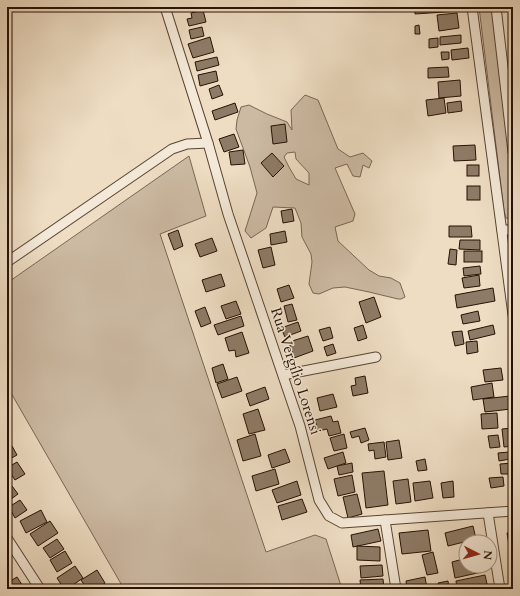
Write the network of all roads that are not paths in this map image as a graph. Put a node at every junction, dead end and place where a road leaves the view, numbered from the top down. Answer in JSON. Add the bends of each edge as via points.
{"nodes":[{"id":1,"x":165,"y":7,"type":"edge"},
{"id":2,"x":472,"y":7,"type":"edge"},
{"id":3,"x":496,"y":7,"type":"edge"},
{"id":4,"x":208,"y":143,"type":"junction"},
{"id":5,"x":513,"y":152,"type":"edge"},
{"id":6,"x":502,"y":230,"type":"junction"},
{"id":7,"x":513,"y":230,"type":"edge"},
{"id":8,"x":7,"y":262,"type":"edge"},
{"id":9,"x":513,"y":315,"type":"edge"},
{"id":10,"x":376,"y":357,"type":"dead end"},
{"id":11,"x":283,"y":376,"type":"junction"},
{"id":12,"x":513,"y":511,"type":"edge"},
{"id":13,"x":488,"y":513,"type":"junction"},
{"id":14,"x":385,"y":520,"type":"junction"},
{"id":15,"x":7,"y":538,"type":"edge"},
{"id":16,"x":40,"y":589,"type":"edge"},
{"id":17,"x":396,"y":589,"type":"edge"},
{"id":18,"x":500,"y":589,"type":"edge"}],
"edges":[{"from":1,"to":4,"type":"street","name":"Rua Vergílio Lorensi"},
{"from":2,"to":6,"type":"street"},
{"from":3,"to":5,"type":"street"},
{"from":4,"to":8,"type":"street","via":[[187,144],[172,149]]},
{"from":4,"to":11,"type":"street","name":"Rua Vergílio Lorensi","via":[[228,214]]},
{"from":6,"to":7,"type":"street"},
{"from":6,"to":9,"type":"street"},
{"from":10,"to":11,"type":"street"},
{"from":11,"to":14,"type":"street","name":"Rua Vergílio Lorensi","via":[[300,426],[319,500],[329,516],[342,523]]},
{"from":12,"to":13,"type":"street","name":"Rua Vergílio Lorensi"},
{"from":13,"to":14,"type":"street","name":"Rua Vergílio Lorensi"},
{"from":13,"to":18,"type":"street"},
{"from":14,"to":17,"type":"street"},
{"from":15,"to":16,"type":"street"}]}
